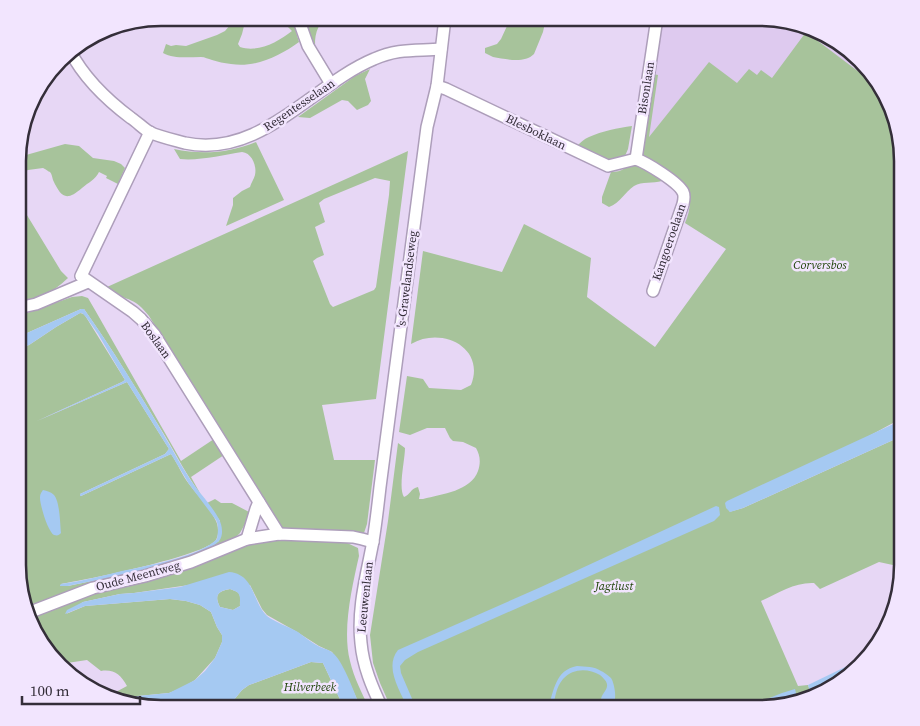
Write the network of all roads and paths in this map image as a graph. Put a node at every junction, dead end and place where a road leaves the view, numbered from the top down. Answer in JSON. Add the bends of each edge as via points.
{"nodes":[{"id":1,"x":301,"y":26,"type":"edge"},
{"id":2,"x":444,"y":26,"type":"edge"},
{"id":3,"x":656,"y":27,"type":"edge"},
{"id":4,"x":441,"y":49,"type":"junction"},
{"id":5,"x":74,"y":58,"type":"edge"},
{"id":6,"x":331,"y":84,"type":"junction"},
{"id":7,"x":437,"y":86,"type":"junction"},
{"id":8,"x":150,"y":132,"type":"junction"},
{"id":9,"x":636,"y":159,"type":"junction"},
{"id":10,"x":88,"y":282,"type":"junction"},
{"id":11,"x":652,"y":291,"type":"dead end"},
{"id":12,"x":26,"y":306,"type":"edge"},
{"id":13,"x":259,"y":502,"type":"junction"},
{"id":14,"x":279,"y":534,"type":"junction"},
{"id":15,"x":247,"y":540,"type":"junction"},
{"id":16,"x":373,"y":542,"type":"junction"},
{"id":17,"x":34,"y":611,"type":"edge"},
{"id":18,"x":378,"y":699,"type":"edge"}],
"edges":[{"from":1,"to":6,"type":"street","via":[[308,46]]},
{"from":2,"to":4,"type":"street","name":"'s-Gravelandseweg"},
{"from":3,"to":9,"type":"street","name":"Bisonlaan"},
{"from":4,"to":6,"type":"street","name":"Regentesselaan","via":[[390,53],[356,67]]},
{"from":4,"to":7,"type":"street","name":"'s-Gravelandseweg"},
{"from":5,"to":8,"type":"street","name":"Regentesselaan","via":[[111,103]]},
{"from":6,"to":8,"type":"street","name":"Regentesselaan","via":[[281,119],[226,144],[194,144]]},
{"from":7,"to":9,"type":"street","name":"Blesboklaan","via":[[608,166]]},
{"from":7,"to":16,"type":"street","name":"'s-Gravelandseweg","via":[[427,127]]},
{"from":8,"to":10,"type":"street","via":[[80,276]]},
{"from":9,"to":11,"type":"street","name":"Kangoeroelaan","via":[[645,162],[684,194]]},
{"from":10,"to":12,"type":"street"},
{"from":10,"to":13,"type":"street","name":"Boslaan","via":[[133,312],[154,334]]},
{"from":13,"to":14,"type":"street","name":"Boslaan"},
{"from":13,"to":15,"type":"street"},
{"from":14,"to":15,"type":"street","name":"Oude Meentweg"},
{"from":14,"to":16,"type":"street","name":"Oude Meentweg","via":[[353,537]]},
{"from":15,"to":17,"type":"street","name":"Oude Meentweg","via":[[191,562],[93,588]]},
{"from":16,"to":18,"type":"street","name":"Leeuwenlaan","via":[[360,615],[360,637],[365,664]]}]}
